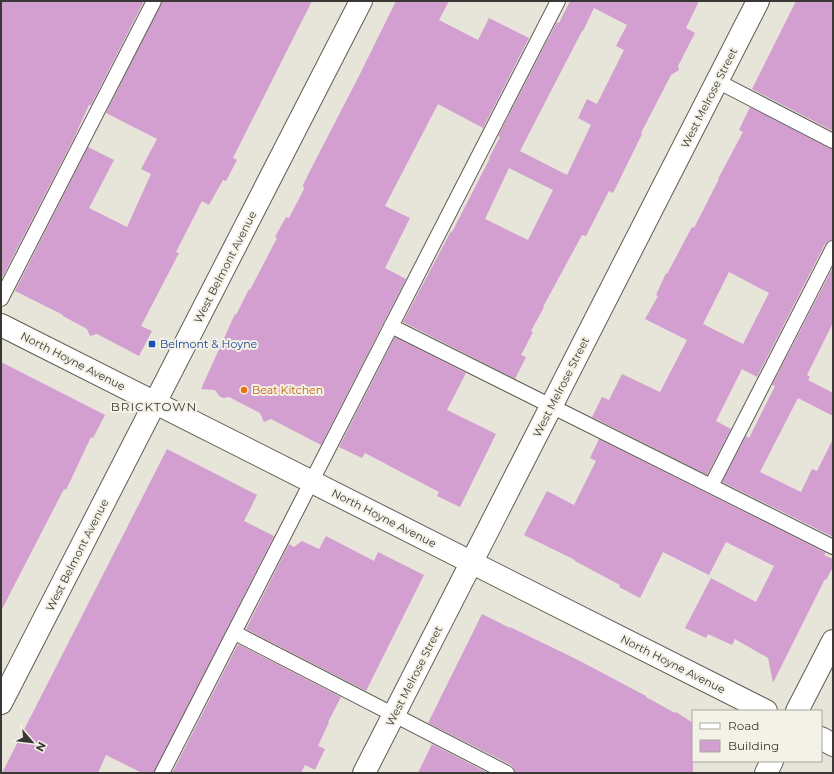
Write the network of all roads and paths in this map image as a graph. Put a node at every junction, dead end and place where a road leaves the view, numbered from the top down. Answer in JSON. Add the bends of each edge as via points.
{"nodes":[{"id":1,"x":154,"y":1,"type":"edge"},
{"id":2,"x":361,"y":1,"type":"edge"},
{"id":3,"x":558,"y":1,"type":"edge"},
{"id":4,"x":758,"y":1,"type":"edge"},
{"id":5,"x":717,"y":81,"type":"junction"},
{"id":6,"x":833,"y":141,"type":"edge"},
{"id":7,"x":833,"y":248,"type":"edge"},
{"id":8,"x":1,"y":299,"type":"edge"},
{"id":9,"x":392,"y":326,"type":"junction"},
{"id":10,"x":3,"y":329,"type":"edge"},
{"id":11,"x":155,"y":402,"type":"junction"},
{"id":12,"x":551,"y":406,"type":"junction"},
{"id":13,"x":312,"y":482,"type":"junction"},
{"id":14,"x":711,"y":486,"type":"junction"},
{"id":15,"x":833,"y":547,"type":"edge"},
{"id":16,"x":471,"y":562,"type":"junction"},
{"id":17,"x":234,"y":633,"type":"junction"},
{"id":18,"x":833,"y":641,"type":"edge"},
{"id":19,"x":1,"y":703,"type":"edge"},
{"id":20,"x":764,"y":710,"type":"edge"},
{"id":21,"x":798,"y":710,"type":"edge"},
{"id":22,"x":394,"y":715,"type":"junction"},
{"id":23,"x":822,"y":739,"type":"edge"},
{"id":24,"x":833,"y":745,"type":"edge"},
{"id":25,"x":772,"y":762,"type":"edge"},
{"id":26,"x":162,"y":773,"type":"edge"},
{"id":27,"x":364,"y":773,"type":"edge"},
{"id":28,"x":507,"y":773,"type":"edge"},
{"id":29,"x":766,"y":773,"type":"edge"}],
"edges":[{"from":1,"to":8,"type":"lane"},
{"from":2,"to":11,"type":"street","name":"West Belmont Avenue"},
{"from":3,"to":9,"type":"lane"},
{"from":4,"to":5,"type":"street","name":"West Melrose Street"},
{"from":5,"to":6,"type":"lane"},
{"from":5,"to":12,"type":"street","name":"West Melrose Street"},
{"from":7,"to":14,"type":"lane"},
{"from":9,"to":12,"type":"lane"},
{"from":9,"to":13,"type":"lane"},
{"from":10,"to":11,"type":"street","name":"North Hoyne Avenue"},
{"from":11,"to":13,"type":"street","name":"North Hoyne Avenue"},
{"from":11,"to":19,"type":"street","name":"West Belmont Avenue"},
{"from":12,"to":14,"type":"lane"},
{"from":12,"to":16,"type":"street","name":"West Melrose Street"},
{"from":13,"to":16,"type":"street","name":"North Hoyne Avenue"},
{"from":13,"to":17,"type":"lane"},
{"from":14,"to":15,"type":"lane"},
{"from":16,"to":20,"type":"street","name":"North Hoyne Avenue"},
{"from":16,"to":22,"type":"street","name":"West Melrose Street"},
{"from":17,"to":22,"type":"lane"},
{"from":17,"to":26,"type":"lane"},
{"from":18,"to":21,"type":"street"},
{"from":22,"to":27,"type":"street","name":"West Melrose Street"},
{"from":22,"to":28,"type":"lane"},
{"from":23,"to":24,"type":"street"},
{"from":25,"to":29,"type":"street"}]}
